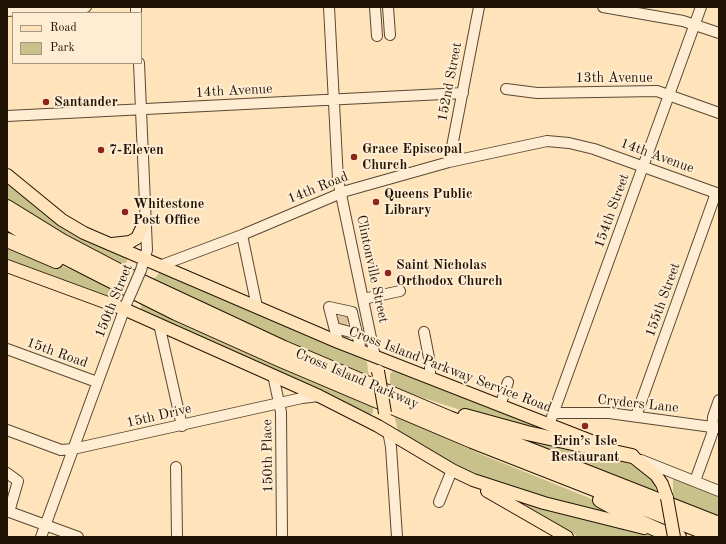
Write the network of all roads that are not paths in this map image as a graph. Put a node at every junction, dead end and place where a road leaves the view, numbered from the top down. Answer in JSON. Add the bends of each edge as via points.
{"nodes":[{"id":1,"x":86,"y":7,"type":"edge"},
{"id":2,"x":329,"y":7,"type":"edge"},
{"id":3,"x":376,"y":7,"type":"edge"},
{"id":4,"x":388,"y":7,"type":"edge"},
{"id":5,"x":479,"y":7,"type":"edge"},
{"id":6,"x":603,"y":7,"type":"edge"},
{"id":7,"x":701,"y":7,"type":"edge"},
{"id":8,"x":7,"y":11,"type":"edge"},
{"id":9,"x":695,"y":24,"type":"junction"},
{"id":10,"x":719,"y":33,"type":"edge"},
{"id":11,"x":390,"y":35,"type":"dead end"},
{"id":12,"x":377,"y":36,"type":"dead end"},
{"id":13,"x":138,"y":64,"type":"edge"},
{"id":14,"x":506,"y":89,"type":"dead end"},
{"id":15,"x":463,"y":92,"type":"junction"},
{"id":16,"x":669,"y":95,"type":"junction"},
{"id":17,"x":334,"y":99,"type":"junction"},
{"id":18,"x":141,"y":110,"type":"junction"},
{"id":19,"x":719,"y":113,"type":"edge"},
{"id":20,"x":7,"y":116,"type":"edge"},
{"id":21,"x":585,"y":146,"type":"joint"},
{"id":22,"x":449,"y":162,"type":"junction"},
{"id":23,"x":643,"y":166,"type":"junction"},
{"id":24,"x":7,"y":175,"type":"edge"},
{"id":25,"x":340,"y":193,"type":"junction"},
{"id":26,"x":718,"y":193,"type":"edge"},
{"id":27,"x":7,"y":207,"type":"edge"},
{"id":28,"x":146,"y":220,"type":"junction"},
{"id":29,"x":7,"y":222,"type":"edge"},
{"id":30,"x":242,"y":234,"type":"junction"},
{"id":31,"x":7,"y":240,"type":"edge"},
{"id":32,"x":111,"y":244,"type":"junction"},
{"id":33,"x":146,"y":258,"type":"junction"},
{"id":34,"x":162,"y":265,"type":"junction"},
{"id":35,"x":8,"y":267,"type":"edge"},
{"id":36,"x":400,"y":291,"type":"dead end"},
{"id":37,"x":363,"y":299,"type":"junction"},
{"id":38,"x":156,"y":303,"type":"junction"},
{"id":39,"x":126,"y":304,"type":"junction"},
{"id":40,"x":257,"y":307,"type":"junction"},
{"id":41,"x":335,"y":322,"type":"junction"},
{"id":42,"x":159,"y":324,"type":"junction"},
{"id":43,"x":424,"y":332,"type":"dead end"},
{"id":44,"x":358,"y":334,"type":"junction"},
{"id":45,"x":338,"y":342,"type":"junction"},
{"id":46,"x":7,"y":349,"type":"edge"},
{"id":47,"x":361,"y":351,"type":"junction"},
{"id":48,"x":375,"y":357,"type":"junction"},
{"id":49,"x":273,"y":375,"type":"junction"},
{"id":50,"x":430,"y":378,"type":"junction"},
{"id":51,"x":97,"y":382,"type":"junction"},
{"id":52,"x":508,"y":382,"type":"dead end"},
{"id":53,"x":366,"y":383,"type":"junction"},
{"id":54,"x":319,"y":396,"type":"junction"},
{"id":55,"x":719,"y":400,"type":"edge"},
{"id":56,"x":279,"y":404,"type":"junction"},
{"id":57,"x":500,"y":406,"type":"junction"},
{"id":58,"x":636,"y":416,"type":"junction"},
{"id":59,"x":551,"y":419,"type":"junction"},
{"id":60,"x":182,"y":426,"type":"junction"},
{"id":61,"x":715,"y":428,"type":"edge"},
{"id":62,"x":7,"y":430,"type":"edge"},
{"id":63,"x":388,"y":431,"type":"junction"},
{"id":64,"x":73,"y":449,"type":"junction"},
{"id":65,"x":632,"y":456,"type":"junction"},
{"id":66,"x":176,"y":467,"type":"dead end"},
{"id":67,"x":536,"y":467,"type":"junction"},
{"id":68,"x":452,"y":470,"type":"junction"},
{"id":69,"x":7,"y":473,"type":"edge"},
{"id":70,"x":695,"y":481,"type":"junction"},
{"id":71,"x":719,"y":491,"type":"edge"},
{"id":72,"x":440,"y":502,"type":"dead end"},
{"id":73,"x":8,"y":512,"type":"edge"},
{"id":74,"x":719,"y":524,"type":"edge"},
{"id":75,"x":45,"y":525,"type":"junction"},
{"id":76,"x":41,"y":537,"type":"edge"},
{"id":77,"x":78,"y":537,"type":"edge"},
{"id":78,"x":177,"y":537,"type":"edge"},
{"id":79,"x":282,"y":537,"type":"edge"},
{"id":80,"x":397,"y":537,"type":"edge"},
{"id":81,"x":567,"y":537,"type":"edge"},
{"id":82,"x":674,"y":537,"type":"edge"},
{"id":83,"x":679,"y":537,"type":"edge"},
{"id":84,"x":717,"y":537,"type":"edge"}],
"edges":[{"from":1,"to":8,"type":"street"},
{"from":2,"to":17,"type":"street","name":"Clintonville Street"},
{"from":3,"to":12,"type":"street"},
{"from":4,"to":11,"type":"street"},
{"from":5,"to":15,"type":"street","name":"152nd Street"},
{"from":6,"to":9,"type":"street"},
{"from":7,"to":9,"type":"street","name":"154th Street"},
{"from":9,"to":10,"type":"street"},
{"from":9,"to":16,"type":"street","name":"154th Street"},
{"from":13,"to":18,"type":"street","name":"150th Street"},
{"from":14,"to":16,"type":"street","name":"13th Avenue","via":[[537,93],[657,91]]},
{"from":15,"to":17,"type":"street","name":"14th Avenue"},
{"from":15,"to":22,"type":"street","name":"152nd Street"},
{"from":16,"to":19,"type":"street","name":"13th Avenue"},
{"from":16,"to":23,"type":"street","name":"154th Street"},
{"from":17,"to":18,"type":"street","name":"14th Avenue"},
{"from":17,"to":25,"type":"street","name":"Clintonville Street"},
{"from":18,"to":20,"type":"street","name":"14th Avenue"},
{"from":18,"to":28,"type":"street","name":"150th Street"},
{"from":21,"to":22,"type":"street","name":"14th Road","via":[[547,141]]},
{"from":21,"to":23,"type":"street","name":"14th Avenue"},
{"from":22,"to":25,"type":"street","name":"14th Road"},
{"from":23,"to":26,"type":"street","name":"14th Avenue"},
{"from":23,"to":59,"type":"street","name":"154th Street"},
{"from":24,"to":32,"type":"main road","name":"Cross Island Parkway Service Road","via":[[69,225]]},
{"from":25,"to":30,"type":"street","name":"14th Road"},
{"from":25,"to":37,"type":"street","name":"Clintonville Street"},
{"from":26,"to":58,"type":"street","name":"155th Street"},
{"from":27,"to":53,"type":"highway","name":"Cross Island Parkway","via":[[62,241],[128,275]]},
{"from":28,"to":32,"type":"main road","via":[[137,238],[130,242]]},
{"from":28,"to":33,"type":"street","name":"150th Street"},
{"from":29,"to":38,"type":"highway","name":"Cross Island Parkway","via":[[63,256]]},
{"from":30,"to":34,"type":"street","name":"14th Road"},
{"from":30,"to":40,"type":"street"},
{"from":31,"to":38,"type":"highway"},
{"from":32,"to":33,"type":"main road","name":"Cross Island Parkway Service Road"},
{"from":33,"to":34,"type":"main road","name":"Cross Island Parkway Service Road"},
{"from":33,"to":39,"type":"street","name":"150th Street","bridge":true},
{"from":34,"to":40,"type":"main road","name":"Cross Island Parkway Service Road"},
{"from":35,"to":39,"type":"main road"},
{"from":36,"to":37,"type":"street"},
{"from":37,"to":48,"type":"street","name":"Clintonville Street"},
{"from":38,"to":67,"type":"highway","name":"Cross Island Parkway","via":[[330,382]]},
{"from":39,"to":42,"type":"main road"},
{"from":39,"to":51,"type":"street","name":"150th Street"},
{"from":40,"to":45,"type":"main road","name":"Cross Island Parkway Service Road"},
{"from":41,"to":44,"type":"street"},
{"from":41,"to":44,"type":"street","via":[[329,307],[352,312]]},
{"from":41,"to":45,"type":"street"},
{"from":42,"to":49,"type":"main road"},
{"from":42,"to":60,"type":"street"},
{"from":43,"to":50,"type":"street"},
{"from":44,"to":47,"type":"street"},
{"from":45,"to":47,"type":"main road","name":"Cross Island Parkway Service Road"},
{"from":46,"to":51,"type":"street","name":"15th Road"},
{"from":47,"to":48,"type":"main road","name":"Cross Island Parkway Service Road"},
{"from":48,"to":50,"type":"main road","name":"Cross Island Parkway Service Road"},
{"from":48,"to":63,"type":"main road","name":"Clintonville Street","bridge":true},
{"from":49,"to":54,"type":"main road"},
{"from":49,"to":56,"type":"street","name":"150th Place"},
{"from":50,"to":57,"type":"main road","name":"Cross Island Parkway Service Road"},
{"from":51,"to":64,"type":"street","name":"150th Street"},
{"from":52,"to":57,"type":"street"},
{"from":53,"to":65,"type":"highway","via":[[497,426]]},
{"from":53,"to":74,"type":"highway","name":"Cross Island Parkway"},
{"from":54,"to":56,"type":"street","name":"15th Drive"},
{"from":54,"to":63,"type":"main road"},
{"from":55,"to":61,"type":"street","via":[[713,416]]},
{"from":56,"to":60,"type":"street","name":"15th Drive"},
{"from":56,"to":79,"type":"street","name":"150th Place"},
{"from":57,"to":59,"type":"main road","name":"Cross Island Parkway Service Road"},
{"from":58,"to":59,"type":"street","name":"Cryders Lane","via":[[609,413]]},
{"from":58,"to":61,"type":"street","name":"Cryders Lane"},
{"from":59,"to":65,"type":"main road","name":"Cross Island Parkway Service Road"},
{"from":60,"to":64,"type":"street","name":"15th Drive"},
{"from":61,"to":70,"type":"street"},
{"from":62,"to":64,"type":"street","name":"15th Drive","via":[[61,450]]},
{"from":63,"to":68,"type":"main road"},
{"from":63,"to":80,"type":"street","name":"Clintonville Street"},
{"from":64,"to":75,"type":"street","name":"150th Street"},
{"from":65,"to":70,"type":"street","name":"Cross Island Parkway Service Road"},
{"from":65,"to":82,"type":"main road","bridge":true,"via":[[658,477],[664,487]]},
{"from":66,"to":78,"type":"street"},
{"from":67,"to":82,"type":"highway","via":[[634,519]]},
{"from":67,"to":84,"type":"highway","name":"Cross Island Parkway"},
{"from":68,"to":72,"type":"street"},
{"from":68,"to":81,"type":"main road"},
{"from":68,"to":82,"type":"main road","via":[[513,494]]},
{"from":69,"to":73,"type":"street","via":[[18,481]]},
{"from":70,"to":71,"type":"street","name":"Cross Island Parkway Service Road"},
{"from":73,"to":75,"type":"street"},
{"from":75,"to":76,"type":"street","name":"150th Street"},
{"from":75,"to":77,"type":"street"},
{"from":82,"to":83,"type":"highway"}]}
